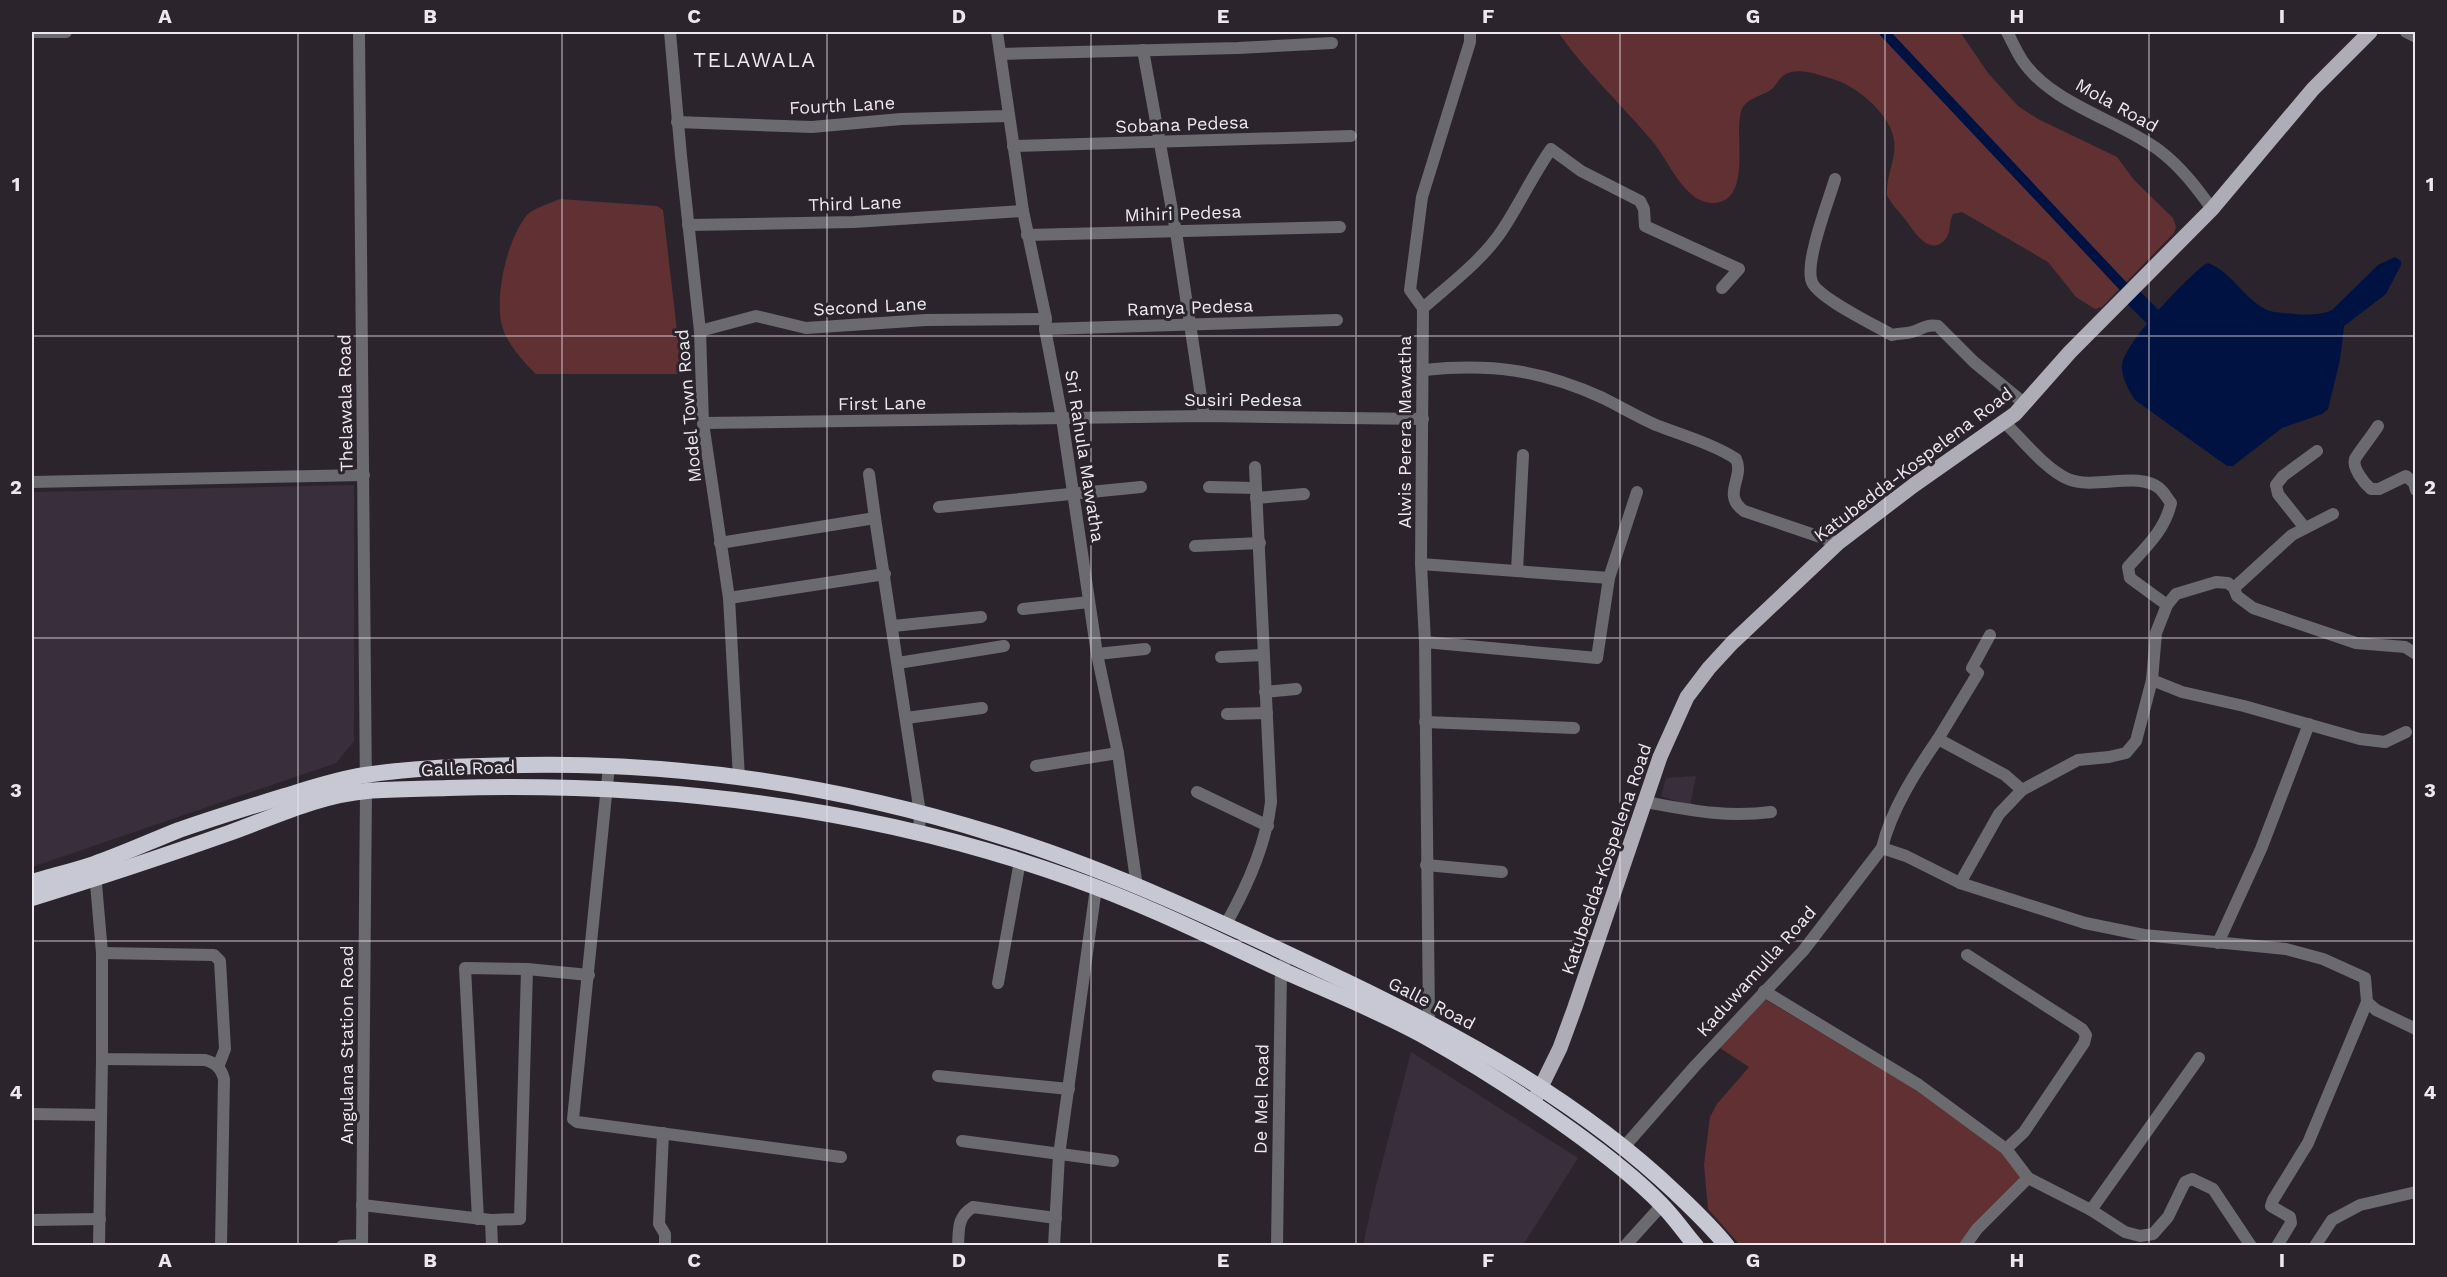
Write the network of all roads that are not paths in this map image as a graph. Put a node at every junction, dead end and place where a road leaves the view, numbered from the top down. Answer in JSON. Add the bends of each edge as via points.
{"nodes":[{"id":1,"x":32,"y":32,"type":"edge"},
{"id":2,"x":66,"y":32,"type":"edge"},
{"id":3,"x":359,"y":32,"type":"edge"},
{"id":4,"x":670,"y":32,"type":"edge"},
{"id":5,"x":997,"y":32,"type":"edge"},
{"id":6,"x":1470,"y":32,"type":"edge"},
{"id":7,"x":2007,"y":32,"type":"edge"},
{"id":8,"x":2370,"y":32,"type":"edge"},
{"id":9,"x":2406,"y":32,"type":"edge"},
{"id":10,"x":2415,"y":37,"type":"edge"},
{"id":11,"x":1332,"y":43,"type":"dead end"},
{"id":12,"x":1143,"y":50,"type":"junction"},
{"id":13,"x":1001,"y":54,"type":"junction"},
{"id":14,"x":1008,"y":116,"type":"junction"},
{"id":15,"x":677,"y":122,"type":"junction"},
{"id":16,"x":1351,"y":136,"type":"dead end"},
{"id":17,"x":1160,"y":143,"type":"junction"},
{"id":18,"x":1013,"y":146,"type":"junction"},
{"id":19,"x":1835,"y":179,"type":"dead end"},
{"id":20,"x":2212,"y":209,"type":"junction"},
{"id":21,"x":1023,"y":211,"type":"junction"},
{"id":22,"x":688,"y":225,"type":"junction"},
{"id":23,"x":1340,"y":227,"type":"dead end"},
{"id":24,"x":1176,"y":232,"type":"junction"},
{"id":25,"x":1027,"y":235,"type":"junction"},
{"id":26,"x":1722,"y":288,"type":"dead end"},
{"id":27,"x":1423,"y":308,"type":"junction"},
{"id":28,"x":1337,"y":320,"type":"dead end"},
{"id":29,"x":1046,"y":324,"type":"junction"},
{"id":30,"x":1190,"y":325,"type":"junction"},
{"id":31,"x":700,"y":331,"type":"junction"},
{"id":32,"x":1425,"y":370,"type":"junction"},
{"id":33,"x":2025,"y":404,"type":"junction"},
{"id":34,"x":1204,"y":416,"type":"junction"},
{"id":35,"x":1062,"y":418,"type":"junction"},
{"id":36,"x":1423,"y":419,"type":"junction"},
{"id":37,"x":703,"y":423,"type":"junction"},
{"id":38,"x":2005,"y":423,"type":"junction"},
{"id":39,"x":2378,"y":426,"type":"dead end"},
{"id":40,"x":2317,"y":451,"type":"dead end"},
{"id":41,"x":1523,"y":455,"type":"dead end"},
{"id":42,"x":1256,"y":467,"type":"dead end"},
{"id":43,"x":869,"y":474,"type":"dead end"},
{"id":44,"x":364,"y":475,"type":"junction"},
{"id":45,"x":32,"y":482,"type":"edge"},
{"id":46,"x":1209,"y":487,"type":"dead end"},
{"id":47,"x":1141,"y":488,"type":"dead end"},
{"id":48,"x":2415,"y":490,"type":"edge"},
{"id":49,"x":1637,"y":492,"type":"dead end"},
{"id":50,"x":1256,"y":493,"type":"junction"},
{"id":51,"x":1304,"y":494,"type":"dead end"},
{"id":52,"x":1073,"y":495,"type":"junction"},
{"id":53,"x":939,"y":507,"type":"dead end"},
{"id":54,"x":2333,"y":514,"type":"dead end"},
{"id":55,"x":875,"y":518,"type":"junction"},
{"id":56,"x":2306,"y":528,"type":"junction"},
{"id":57,"x":720,"y":543,"type":"junction"},
{"id":58,"x":1260,"y":543,"type":"junction"},
{"id":59,"x":1838,"y":543,"type":"junction"},
{"id":60,"x":1195,"y":546,"type":"dead end"},
{"id":61,"x":1421,"y":564,"type":"junction"},
{"id":62,"x":1516,"y":571,"type":"junction"},
{"id":63,"x":885,"y":574,"type":"junction"},
{"id":64,"x":1609,"y":578,"type":"junction"},
{"id":65,"x":2234,"y":588,"type":"junction"},
{"id":66,"x":729,"y":598,"type":"junction"},
{"id":67,"x":1089,"y":602,"type":"junction"},
{"id":68,"x":2168,"y":604,"type":"junction"},
{"id":69,"x":1023,"y":609,"type":"dead end"},
{"id":70,"x":981,"y":617,"type":"dead end"},
{"id":71,"x":893,"y":626,"type":"junction"},
{"id":72,"x":1990,"y":634,"type":"dead end"},
{"id":73,"x":1425,"y":642,"type":"junction"},
{"id":74,"x":1004,"y":646,"type":"dead end"},
{"id":75,"x":1144,"y":649,"type":"dead end"},
{"id":76,"x":1097,"y":654,"type":"junction"},
{"id":77,"x":2415,"y":654,"type":"edge"},
{"id":78,"x":1263,"y":655,"type":"junction"},
{"id":79,"x":1221,"y":657,"type":"dead end"},
{"id":80,"x":898,"y":663,"type":"junction"},
{"id":81,"x":2152,"y":680,"type":"junction"},
{"id":82,"x":1296,"y":689,"type":"dead end"},
{"id":83,"x":1265,"y":692,"type":"junction"},
{"id":84,"x":982,"y":708,"type":"dead end"},
{"id":85,"x":1267,"y":713,"type":"junction"},
{"id":86,"x":1227,"y":714,"type":"dead end"},
{"id":87,"x":906,"y":718,"type":"junction"},
{"id":88,"x":1425,"y":722,"type":"junction"},
{"id":89,"x":2309,"y":724,"type":"junction"},
{"id":90,"x":1574,"y":728,"type":"dead end"},
{"id":91,"x":2406,"y":732,"type":"dead end"},
{"id":92,"x":1938,"y":739,"type":"junction"},
{"id":93,"x":1118,"y":753,"type":"junction"},
{"id":94,"x":609,"y":766,"type":"junction"},
{"id":95,"x":1036,"y":766,"type":"dead end"},
{"id":96,"x":739,"y":778,"type":"junction"},
{"id":97,"x":365,"y":783,"type":"junction"},
{"id":98,"x":606,"y":789,"type":"junction"},
{"id":99,"x":2022,"y":790,"type":"junction"},
{"id":100,"x":1197,"y":792,"type":"dead end"},
{"id":101,"x":1646,"y":802,"type":"junction"},
{"id":102,"x":1771,"y":812,"type":"dead end"},
{"id":103,"x":920,"y":813,"type":"junction"},
{"id":104,"x":1268,"y":826,"type":"junction"},
{"id":105,"x":919,"y":832,"type":"junction"},
{"id":106,"x":1882,"y":848,"type":"junction"},
{"id":107,"x":1020,"y":861,"type":"junction"},
{"id":108,"x":1426,"y":865,"type":"junction"},
{"id":109,"x":94,"y":871,"type":"junction"},
{"id":110,"x":1502,"y":872,"type":"dead end"},
{"id":111,"x":32,"y":882,"type":"edge"},
{"id":112,"x":1960,"y":883,"type":"junction"},
{"id":113,"x":1137,"y":887,"type":"junction"},
{"id":114,"x":1096,"y":888,"type":"junction"},
{"id":115,"x":32,"y":898,"type":"edge"},
{"id":116,"x":1226,"y":924,"type":"junction"},
{"id":117,"x":2218,"y":943,"type":"junction"},
{"id":118,"x":102,"y":953,"type":"junction"},
{"id":119,"x":1289,"y":954,"type":"junction"},
{"id":120,"x":1967,"y":955,"type":"dead end"},
{"id":121,"x":527,"y":969,"type":"junction"},
{"id":122,"x":1281,"y":969,"type":"junction"},
{"id":123,"x":589,"y":975,"type":"junction"},
{"id":124,"x":998,"y":983,"type":"dead end"},
{"id":125,"x":1764,"y":991,"type":"junction"},
{"id":126,"x":2367,"y":1002,"type":"junction"},
{"id":127,"x":1429,"y":1021,"type":"junction"},
{"id":128,"x":2415,"y":1029,"type":"edge"},
{"id":129,"x":2199,"y":1058,"type":"dead end"},
{"id":130,"x":102,"y":1059,"type":"junction"},
{"id":131,"x":218,"y":1067,"type":"junction"},
{"id":132,"x":938,"y":1076,"type":"dead end"},
{"id":133,"x":1069,"y":1089,"type":"junction"},
{"id":134,"x":1537,"y":1095,"type":"junction"},
{"id":135,"x":32,"y":1114,"type":"edge"},
{"id":136,"x":101,"y":1114,"type":"junction"},
{"id":137,"x":663,"y":1133,"type":"junction"},
{"id":138,"x":962,"y":1141,"type":"dead end"},
{"id":139,"x":1624,"y":1147,"type":"junction"},
{"id":140,"x":2006,"y":1149,"type":"junction"},
{"id":141,"x":1059,"y":1155,"type":"junction"},
{"id":142,"x":841,"y":1157,"type":"dead end"},
{"id":143,"x":1113,"y":1161,"type":"dead end"},
{"id":144,"x":2028,"y":1178,"type":"junction"},
{"id":145,"x":2415,"y":1192,"type":"edge"},
{"id":146,"x":362,"y":1205,"type":"junction"},
{"id":147,"x":1662,"y":1205,"type":"junction"},
{"id":148,"x":2091,"y":1210,"type":"junction"},
{"id":149,"x":1056,"y":1218,"type":"junction"},
{"id":150,"x":478,"y":1219,"type":"junction"},
{"id":151,"x":32,"y":1220,"type":"edge"},
{"id":152,"x":100,"y":1220,"type":"junction"},
{"id":153,"x":491,"y":1220,"type":"junction"},
{"id":154,"x":99,"y":1245,"type":"edge"},
{"id":155,"x":220,"y":1245,"type":"edge"},
{"id":156,"x":342,"y":1245,"type":"edge"},
{"id":157,"x":362,"y":1245,"type":"edge"},
{"id":158,"x":492,"y":1245,"type":"edge"},
{"id":159,"x":665,"y":1245,"type":"edge"},
{"id":160,"x":958,"y":1245,"type":"edge"},
{"id":161,"x":1054,"y":1245,"type":"edge"},
{"id":162,"x":1277,"y":1245,"type":"edge"},
{"id":163,"x":1625,"y":1245,"type":"edge"},
{"id":164,"x":1696,"y":1245,"type":"edge"},
{"id":165,"x":1727,"y":1245,"type":"edge"},
{"id":166,"x":1965,"y":1245,"type":"edge"},
{"id":167,"x":2251,"y":1245,"type":"edge"},
{"id":168,"x":2277,"y":1245,"type":"edge"},
{"id":169,"x":2315,"y":1245,"type":"edge"}],
"edges":[{"from":1,"to":2,"type":"street"},
{"from":3,"to":44,"type":"street","name":"Thelawala Road"},
{"from":4,"to":15,"type":"street","name":"Model Town Road"},
{"from":5,"to":13,"type":"street","name":"Sri Rahula Mawatha"},
{"from":6,"to":27,"type":"street","via":[[1422,197],[1410,290]]},
{"from":7,"to":20,"type":"street","name":"Mola Road","via":[[2023,61],[2041,81],[2157,149],[2182,170]]},
{"from":8,"to":20,"type":"main road","name":"Katubedda-Kospelena Road","via":[[2313,89]]},
{"from":9,"to":10,"type":"street"},
{"from":11,"to":12,"type":"street"},
{"from":12,"to":13,"type":"street"},
{"from":12,"to":17,"type":"street"},
{"from":13,"to":14,"type":"street","name":"Sri Rahula Mawatha"},
{"from":14,"to":15,"type":"street","name":"Fourth Lane","via":[[901,119],[812,127]]},
{"from":14,"to":18,"type":"street","name":"Sri Rahula Mawatha"},
{"from":15,"to":22,"type":"street","name":"Model Town Road"},
{"from":16,"to":17,"type":"street","name":"Sobana Pedesa"},
{"from":17,"to":18,"type":"street","name":"Sobana Pedesa"},
{"from":17,"to":24,"type":"street"},
{"from":18,"to":21,"type":"street","name":"Sri Rahula Mawatha"},
{"from":19,"to":33,"type":"street","via":[[1811,262],[1812,282],[1834,302],[1892,336],[1915,332],[1927,325],[1938,326]]},
{"from":20,"to":33,"type":"main road","name":"Katubedda-Kospelena Road","via":[[2070,352]]},
{"from":21,"to":22,"type":"street","name":"Third Lane","via":[[854,222]]},
{"from":21,"to":25,"type":"street","name":"Sri Rahula Mawatha"},
{"from":22,"to":31,"type":"street","name":"Model Town Road"},
{"from":23,"to":24,"type":"street","name":"Mihiri Pedesa"},
{"from":24,"to":25,"type":"street","name":"Mihiri Pedesa"},
{"from":24,"to":30,"type":"street"},
{"from":25,"to":29,"type":"street","name":"Sri Rahula Mawatha"},
{"from":26,"to":27,"type":"street","via":[[1739,268],[1645,226],[1640,201],[1581,171],[1551,149],[1532,175],[1503,230],[1484,253]]},
{"from":27,"to":32,"type":"street","name":"Alwis Perera Mawatha"},
{"from":28,"to":30,"type":"street","name":"Ramya Pedesa"},
{"from":29,"to":30,"type":"street","name":"Ramya Pedesa"},
{"from":29,"to":31,"type":"street","name":"Second Lane","via":[[926,320],[806,328],[756,316]]},
{"from":29,"to":35,"type":"street","name":"Sri Rahula Mawatha"},
{"from":30,"to":34,"type":"street"},
{"from":31,"to":37,"type":"street","name":"Model Town Road"},
{"from":32,"to":36,"type":"street","name":"Alwis Perera Mawatha"},
{"from":32,"to":59,"type":"street","via":[[1485,366],[1520,370],[1602,398],[1736,459],[1739,470],[1734,495],[1744,511]]},
{"from":33,"to":38,"type":"main road","name":"Katubedda-Kospelena Road"},
{"from":34,"to":35,"type":"street","name":"Susiri Pedesa"},
{"from":34,"to":36,"type":"street","name":"Susiri Pedesa"},
{"from":35,"to":37,"type":"street","name":"First Lane"},
{"from":35,"to":52,"type":"street","name":"Sri Rahula Mawatha"},
{"from":36,"to":61,"type":"street","name":"Alwis Perera Mawatha"},
{"from":37,"to":57,"type":"street","name":"Model Town Road"},
{"from":38,"to":59,"type":"main road","name":"Katubedda-Kospelena Road"},
{"from":38,"to":68,"type":"street","via":[[2057,474],[2069,480],[2088,484],[2145,481],[2159,488],[2171,503],[2168,517],[2128,567],[2128,573]]},
{"from":39,"to":48,"type":"street","via":[[2355,459],[2364,483],[2379,489],[2406,476]]},
{"from":40,"to":56,"type":"street","via":[[2276,485],[2278,494]]},
{"from":41,"to":62,"type":"street"},
{"from":42,"to":50,"type":"street"},
{"from":43,"to":55,"type":"street"},
{"from":44,"to":45,"type":"street"},
{"from":44,"to":97,"type":"street","name":"Thelawala Road"},
{"from":46,"to":50,"type":"street"},
{"from":47,"to":52,"type":"street"},
{"from":49,"to":64,"type":"street"},
{"from":50,"to":51,"type":"street"},
{"from":50,"to":58,"type":"street"},
{"from":52,"to":53,"type":"street"},
{"from":52,"to":67,"type":"street","name":"Sri Rahula Mawatha"},
{"from":54,"to":56,"type":"street"},
{"from":55,"to":57,"type":"street"},
{"from":55,"to":63,"type":"street"},
{"from":56,"to":65,"type":"street","via":[[2292,535]]},
{"from":57,"to":66,"type":"street","name":"Model Town Road"},
{"from":58,"to":60,"type":"street"},
{"from":58,"to":78,"type":"street"},
{"from":59,"to":101,"type":"main road","name":"Katubedda-Kospelena Road","via":[[1732,643],[1698,682],[1677,717]]},
{"from":61,"to":62,"type":"street"},
{"from":61,"to":73,"type":"street","name":"Alwis Perera Mawatha"},
{"from":62,"to":64,"type":"street"},
{"from":63,"to":66,"type":"street"},
{"from":63,"to":71,"type":"street"},
{"from":64,"to":73,"type":"street","via":[[1597,658]]},
{"from":65,"to":68,"type":"street","via":[[2216,582],[2176,594]]},
{"from":65,"to":77,"type":"street","via":[[2244,602],[2279,617],[2356,643],[2405,647]]},
{"from":66,"to":96,"type":"street","name":"Model Town Road"},
{"from":67,"to":69,"type":"street"},
{"from":67,"to":76,"type":"street","name":"Sri Rahula Mawatha"},
{"from":68,"to":81,"type":"street","via":[[2156,633]]},
{"from":70,"to":71,"type":"street"},
{"from":71,"to":80,"type":"street"},
{"from":72,"to":92,"type":"street","name":"Kaduwamulla Road","via":[[1972,668],[1978,673]]},
{"from":73,"to":88,"type":"street","name":"Alwis Perera Mawatha"},
{"from":74,"to":80,"type":"street"},
{"from":75,"to":76,"type":"street"},
{"from":76,"to":93,"type":"street","name":"Sri Rahula Mawatha"},
{"from":78,"to":79,"type":"street"},
{"from":78,"to":83,"type":"street"},
{"from":80,"to":87,"type":"street"},
{"from":81,"to":89,"type":"street","via":[[2182,692]]},
{"from":81,"to":99,"type":"street","via":[[2136,741],[2126,753],[2078,760]]},
{"from":82,"to":83,"type":"street"},
{"from":83,"to":85,"type":"street"},
{"from":84,"to":87,"type":"street"},
{"from":85,"to":86,"type":"street"},
{"from":85,"to":104,"type":"street","via":[[1271,802]]},
{"from":87,"to":103,"type":"street"},
{"from":88,"to":90,"type":"street"},
{"from":88,"to":108,"type":"street","name":"Alwis Perera Mawatha"},
{"from":89,"to":91,"type":"street","via":[[2378,742]]},
{"from":89,"to":117,"type":"street"},
{"from":92,"to":99,"type":"street","via":[[2005,775]]},
{"from":92,"to":106,"type":"street","name":"Kaduwamulla Road","via":[[1919,766]]},
{"from":93,"to":95,"type":"street"},
{"from":93,"to":113,"type":"street","name":"Sri Rahula Mawatha"},
{"from":94,"to":96,"type":"highway","name":"Galle Road","via":[[688,770]]},
{"from":94,"to":97,"type":"highway","name":"Galle Road","via":[[444,767]]},
{"from":94,"to":98,"type":"street"},
{"from":96,"to":103,"type":"highway","name":"Galle Road","via":[[864,798]]},
{"from":97,"to":98,"type":"highway","name":"Galle Road"},
{"from":97,"to":109,"type":"highway","name":"Galle Road","via":[[340,795]]},
{"from":97,"to":146,"type":"street","name":"Angulana Station Road"},
{"from":98,"to":105,"type":"highway","name":"Galle Road","via":[[828,814]]},
{"from":98,"to":123,"type":"street"},
{"from":99,"to":112,"type":"street","via":[[1999,814]]},
{"from":100,"to":104,"type":"street"},
{"from":101,"to":102,"type":"street","via":[[1743,816]]},
{"from":101,"to":134,"type":"main road","name":"Katubedda-Kospelena Road","via":[[1560,1048]]},
{"from":103,"to":105,"type":"street"},
{"from":103,"to":113,"type":"highway","name":"Galle Road","via":[[996,834]]},
{"from":104,"to":116,"type":"street","via":[[1245,891]]},
{"from":105,"to":107,"type":"highway","name":"Galle Road"},
{"from":106,"to":112,"type":"street"},
{"from":106,"to":125,"type":"street","name":"Kaduwamulla Road","via":[[1803,951]]},
{"from":107,"to":114,"type":"highway","name":"Galle Road"},
{"from":107,"to":124,"type":"street"},
{"from":108,"to":110,"type":"street"},
{"from":108,"to":127,"type":"street","name":"Alwis Perera Mawatha"},
{"from":109,"to":111,"type":"highway","name":"Galle Road"},
{"from":109,"to":115,"type":"highway","name":"Galle Road"},
{"from":109,"to":118,"type":"street"},
{"from":112,"to":117,"type":"street","via":[[2096,925]]},
{"from":113,"to":116,"type":"highway","name":"Galle Road"},
{"from":114,"to":122,"type":"highway","name":"Galle Road"},
{"from":114,"to":133,"type":"street"},
{"from":116,"to":119,"type":"highway","name":"Galle Road"},
{"from":117,"to":126,"type":"street","via":[[2286,950],[2323,959],[2365,978]]},
{"from":118,"to":130,"type":"street"},
{"from":118,"to":131,"type":"street","via":[[217,957],[225,1049]]},
{"from":119,"to":122,"type":"street","name":"De Mel Road"},
{"from":119,"to":127,"type":"highway","name":"Galle Road"},
{"from":120,"to":140,"type":"street","via":[[2086,1035],[2024,1132]]},
{"from":121,"to":123,"type":"street"},
{"from":121,"to":150,"type":"street","via":[[464,970]]},
{"from":121,"to":153,"type":"street","via":[[522,1216],[518,1220]]},
{"from":122,"to":134,"type":"highway","name":"Galle Road","via":[[1366,1007]]},
{"from":122,"to":162,"type":"street","name":"De Mel Road"},
{"from":123,"to":137,"type":"street","via":[[573,1119]]},
{"from":125,"to":139,"type":"street","name":"Kaduwamulla Road"},
{"from":125,"to":140,"type":"street","via":[[1919,1085]]},
{"from":126,"to":128,"type":"street"},
{"from":126,"to":168,"type":"street","via":[[2308,1143],[2273,1200],[2271,1206],[2290,1217],[2291,1223]]},
{"from":127,"to":134,"type":"highway","name":"Galle Road"},
{"from":129,"to":148,"type":"street"},
{"from":130,"to":131,"type":"street","via":[[205,1060]]},
{"from":130,"to":136,"type":"street"},
{"from":131,"to":155,"type":"street","via":[[224,1078]]},
{"from":132,"to":133,"type":"street"},
{"from":133,"to":141,"type":"street"},
{"from":134,"to":139,"type":"highway","name":"Galle Road"},
{"from":134,"to":147,"type":"highway","name":"Galle Road"},
{"from":135,"to":136,"type":"street"},
{"from":136,"to":152,"type":"street"},
{"from":137,"to":142,"type":"street"},
{"from":137,"to":159,"type":"street","via":[[659,1224],[665,1234]]},
{"from":138,"to":141,"type":"street"},
{"from":139,"to":165,"type":"highway","name":"Galle Road","via":[[1713,1227]]},
{"from":140,"to":144,"type":"street"},
{"from":141,"to":143,"type":"street"},
{"from":141,"to":149,"type":"street"},
{"from":144,"to":148,"type":"street"},
{"from":144,"to":166,"type":"street"},
{"from":145,"to":169,"type":"street","via":[[2350,1210],[2332,1220]]},
{"from":146,"to":150,"type":"street"},
{"from":146,"to":157,"type":"street","name":"Angulana Station Road"},
{"from":147,"to":163,"type":"street"},
{"from":147,"to":164,"type":"highway","name":"Galle Road"},
{"from":148,"to":167,"type":"street","via":[[2125,1232],[2153,1234],[2168,1217],[2186,1182],[2192,1179],[2212,1189]]},
{"from":149,"to":160,"type":"street","via":[[973,1207],[959,1220]]},
{"from":149,"to":161,"type":"street"},
{"from":150,"to":153,"type":"street"},
{"from":151,"to":152,"type":"street"},
{"from":152,"to":154,"type":"street"},
{"from":153,"to":158,"type":"street"},
{"from":156,"to":157,"type":"street"}]}
